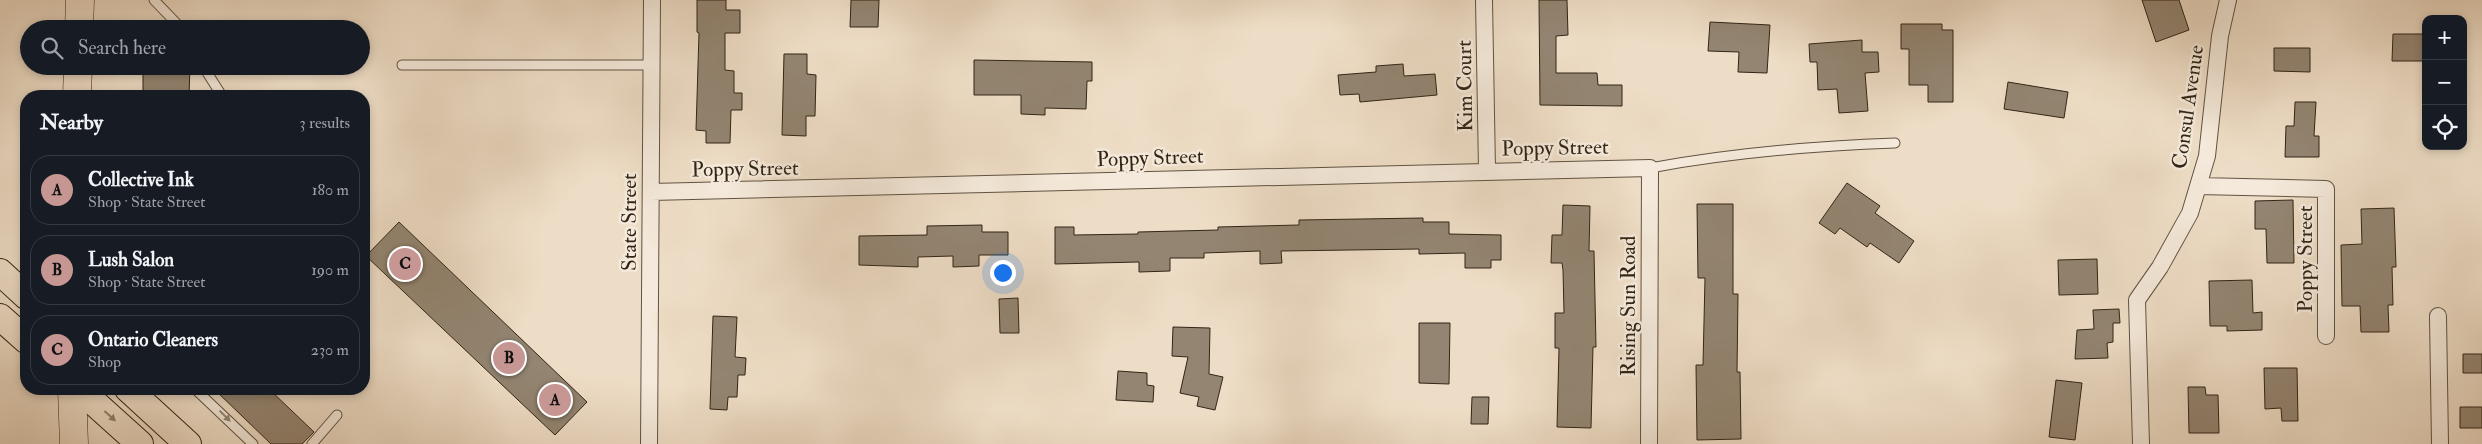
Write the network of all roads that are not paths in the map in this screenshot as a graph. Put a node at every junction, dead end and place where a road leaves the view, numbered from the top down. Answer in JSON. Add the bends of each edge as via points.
{"nodes":[{"id":1,"x":80,"y":0,"type":"edge"},
{"id":2,"x":154,"y":0,"type":"edge"},
{"id":3,"x":652,"y":0,"type":"edge"},
{"id":4,"x":1484,"y":0,"type":"edge"},
{"id":5,"x":2228,"y":0,"type":"edge"},
{"id":6,"x":79,"y":20,"type":"edge"},
{"id":7,"x":173,"y":20,"type":"edge"},
{"id":8,"x":402,"y":65,"type":"dead end"},
{"id":9,"x":652,"y":65,"type":"junction"},
{"id":10,"x":77,"y":75,"type":"edge"},
{"id":11,"x":209,"y":75,"type":"edge"},
{"id":12,"x":76,"y":90,"type":"edge"},
{"id":13,"x":218,"y":90,"type":"edge"},
{"id":14,"x":1895,"y":142,"type":"dead end"},
{"id":15,"x":1650,"y":168,"type":"junction"},
{"id":16,"x":1487,"y":170,"type":"junction"},
{"id":17,"x":2198,"y":186,"type":"junction"},
{"id":18,"x":651,"y":192,"type":"junction"},
{"id":19,"x":0,"y":272,"type":"edge"},
{"id":20,"x":20,"y":290,"type":"edge"},
{"id":21,"x":0,"y":316,"type":"edge"},
{"id":22,"x":2438,"y":316,"type":"dead end"},
{"id":23,"x":20,"y":334,"type":"edge"},
{"id":24,"x":2326,"y":336,"type":"dead end"},
{"id":25,"x":72,"y":395,"type":"edge"},
{"id":26,"x":86,"y":395,"type":"edge"},
{"id":27,"x":135,"y":395,"type":"edge"},
{"id":28,"x":201,"y":395,"type":"edge"},
{"id":29,"x":336,"y":415,"type":"dead end"},
{"id":30,"x":74,"y":444,"type":"edge"},
{"id":31,"x":140,"y":444,"type":"edge"},
{"id":32,"x":188,"y":444,"type":"edge"},
{"id":33,"x":253,"y":444,"type":"edge"},
{"id":34,"x":312,"y":444,"type":"edge"},
{"id":35,"x":649,"y":444,"type":"edge"},
{"id":36,"x":1649,"y":444,"type":"edge"},
{"id":37,"x":2141,"y":444,"type":"edge"},
{"id":38,"x":2440,"y":444,"type":"edge"}],
"edges":[{"from":1,"to":6,"type":"highway"},
{"from":2,"to":7,"type":"lane"},
{"from":3,"to":9,"type":"street","name":"State Street"},
{"from":4,"to":16,"type":"street","name":"Kim Court"},
{"from":5,"to":17,"type":"street","name":"Consul Avenue","via":[[2220,36],[2207,156]]},
{"from":8,"to":9,"type":"lane"},
{"from":9,"to":18,"type":"street","name":"State Street"},
{"from":10,"to":12,"type":"highway"},
{"from":11,"to":13,"type":"lane"},
{"from":14,"to":15,"type":"lane","via":[[1678,162]]},
{"from":15,"to":16,"type":"street","name":"Poppy Street"},
{"from":15,"to":36,"type":"street","name":"Rising Sun Road"},
{"from":16,"to":18,"type":"street","name":"Poppy Street"},
{"from":17,"to":24,"type":"street","name":"Poppy Street","via":[[2326,189]]},
{"from":17,"to":37,"type":"street","name":"Consul Avenue","via":[[2190,213],[2137,300]]},
{"from":18,"to":35,"type":"street","name":"State Street"},
{"from":19,"to":20,"type":"main road"},
{"from":21,"to":23,"type":"main road"},
{"from":22,"to":38,"type":"street"},
{"from":25,"to":30,"type":"highway"},
{"from":26,"to":31,"type":"main road","one_way":true},
{"from":27,"to":32,"type":"main road"},
{"from":28,"to":33,"type":"lane","one_way":true},
{"from":29,"to":34,"type":"lane"}]}
